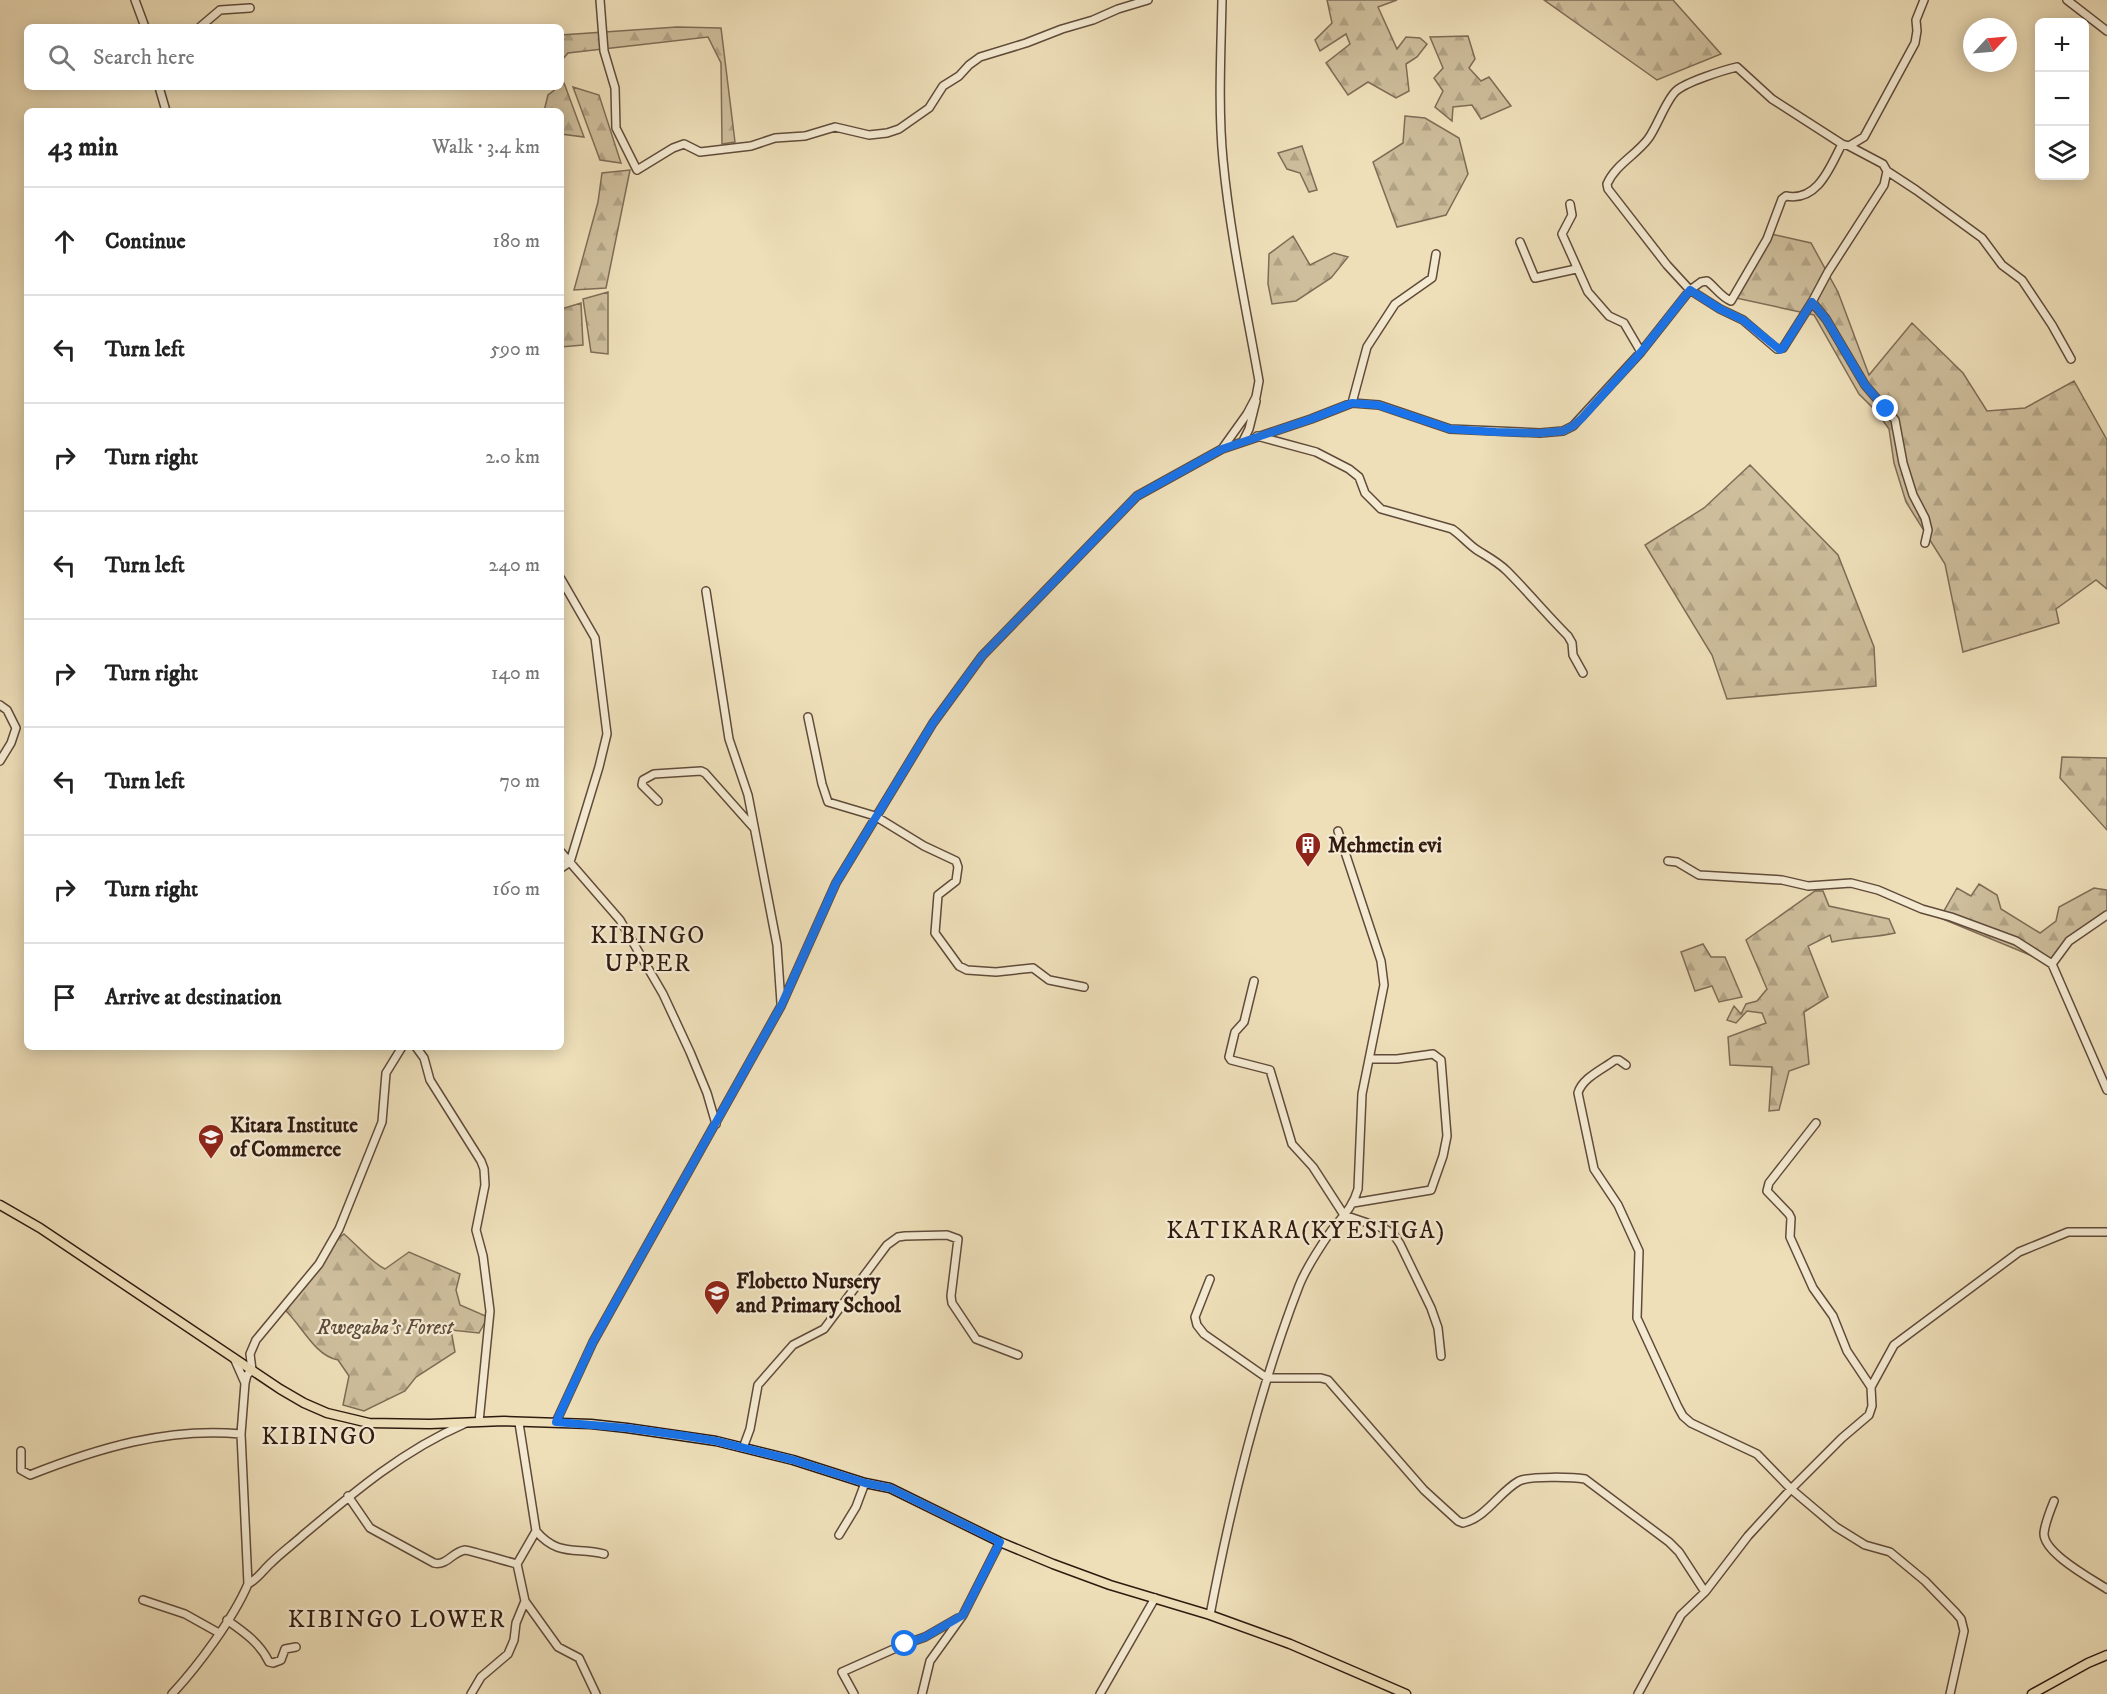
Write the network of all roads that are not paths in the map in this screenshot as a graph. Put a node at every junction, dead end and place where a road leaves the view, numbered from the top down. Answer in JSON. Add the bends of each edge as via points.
{"nodes":[{"id":1,"x":135,"y":0,"type":"edge"},
{"id":2,"x":600,"y":0,"type":"edge"},
{"id":3,"x":1148,"y":0,"type":"edge"},
{"id":4,"x":1222,"y":0,"type":"edge"},
{"id":5,"x":1924,"y":0,"type":"edge"},
{"id":6,"x":2067,"y":0,"type":"edge"},
{"id":7,"x":250,"y":8,"type":"dead end"},
{"id":8,"x":144,"y":24,"type":"edge"},
{"id":9,"x":204,"y":24,"type":"edge"},
{"id":10,"x":2107,"y":32,"type":"edge"},
{"id":11,"x":160,"y":90,"type":"edge"},
{"id":12,"x":165,"y":108,"type":"edge"},
{"id":13,"x":1845,"y":145,"type":"junction"},
{"id":14,"x":1887,"y":171,"type":"junction"},
{"id":15,"x":1570,"y":204,"type":"dead end"},
{"id":16,"x":1520,"y":242,"type":"dead end"},
{"id":17,"x":1436,"y":254,"type":"dead end"},
{"id":18,"x":1576,"y":268,"type":"junction"},
{"id":19,"x":1690,"y":290,"type":"junction"},
{"id":20,"x":1812,"y":302,"type":"junction"},
{"id":21,"x":1641,"y":352,"type":"junction"},
{"id":22,"x":2071,"y":359,"type":"dead end"},
{"id":23,"x":1256,"y":397,"type":"junction"},
{"id":24,"x":1352,"y":403,"type":"junction"},
{"id":25,"x":1257,"y":436,"type":"junction"},
{"id":26,"x":1243,"y":441,"type":"junction"},
{"id":27,"x":1222,"y":449,"type":"junction"},
{"id":28,"x":1924,"y":543,"type":"dead end"},
{"id":29,"x":564,"y":584,"type":"edge"},
{"id":30,"x":706,"y":591,"type":"dead end"},
{"id":31,"x":1583,"y":673,"type":"dead end"},
{"id":32,"x":0,"y":705,"type":"edge"},
{"id":33,"x":808,"y":717,"type":"dead end"},
{"id":34,"x":0,"y":761,"type":"edge"},
{"id":35,"x":658,"y":801,"type":"dead end"},
{"id":36,"x":875,"y":816,"type":"junction"},
{"id":37,"x":755,"y":829,"type":"junction"},
{"id":38,"x":1338,"y":831,"type":"dead end"},
{"id":39,"x":564,"y":855,"type":"edge"},
{"id":40,"x":1668,"y":861,"type":"dead end"},
{"id":41,"x":570,"y":862,"type":"junction"},
{"id":42,"x":564,"y":866,"type":"edge"},
{"id":43,"x":2107,"y":915,"type":"edge"},
{"id":44,"x":2052,"y":964,"type":"junction"},
{"id":45,"x":1254,"y":981,"type":"dead end"},
{"id":46,"x":1084,"y":987,"type":"dead end"},
{"id":47,"x":781,"y":1006,"type":"junction"},
{"id":48,"x":400,"y":1050,"type":"edge"},
{"id":49,"x":418,"y":1050,"type":"edge"},
{"id":50,"x":1369,"y":1059,"type":"junction"},
{"id":51,"x":1626,"y":1065,"type":"dead end"},
{"id":52,"x":2107,"y":1090,"type":"edge"},
{"id":53,"x":1816,"y":1123,"type":"dead end"},
{"id":54,"x":716,"y":1125,"type":"junction"},
{"id":55,"x":1353,"y":1203,"type":"junction"},
{"id":56,"x":0,"y":1205,"type":"edge"},
{"id":57,"x":1344,"y":1215,"type":"junction"},
{"id":58,"x":2107,"y":1232,"type":"edge"},
{"id":59,"x":1210,"y":1279,"type":"dead end"},
{"id":60,"x":1018,"y":1355,"type":"dead end"},
{"id":61,"x":232,"y":1356,"type":"junction"},
{"id":62,"x":1441,"y":1356,"type":"dead end"},
{"id":63,"x":252,"y":1370,"type":"junction"},
{"id":64,"x":1267,"y":1377,"type":"junction"},
{"id":65,"x":245,"y":1383,"type":"junction"},
{"id":66,"x":1871,"y":1387,"type":"junction"},
{"id":67,"x":468,"y":1422,"type":"junction"},
{"id":68,"x":479,"y":1422,"type":"junction"},
{"id":69,"x":556,"y":1422,"type":"junction"},
{"id":70,"x":519,"y":1423,"type":"junction"},
{"id":71,"x":241,"y":1434,"type":"junction"},
{"id":72,"x":743,"y":1448,"type":"junction"},
{"id":73,"x":21,"y":1451,"type":"dead end"},
{"id":74,"x":865,"y":1483,"type":"junction"},
{"id":75,"x":1791,"y":1489,"type":"junction"},
{"id":76,"x":348,"y":1496,"type":"junction"},
{"id":77,"x":2054,"y":1501,"type":"dead end"},
{"id":78,"x":536,"y":1531,"type":"junction"},
{"id":79,"x":839,"y":1535,"type":"dead end"},
{"id":80,"x":1000,"y":1542,"type":"junction"},
{"id":81,"x":604,"y":1554,"type":"dead end"},
{"id":82,"x":517,"y":1564,"type":"junction"},
{"id":83,"x":248,"y":1584,"type":"junction"},
{"id":84,"x":2107,"y":1589,"type":"edge"},
{"id":85,"x":1705,"y":1592,"type":"junction"},
{"id":86,"x":1155,"y":1598,"type":"junction"},
{"id":87,"x":143,"y":1600,"type":"dead end"},
{"id":88,"x":525,"y":1601,"type":"junction"},
{"id":89,"x":963,"y":1615,"type":"junction"},
{"id":90,"x":1210,"y":1615,"type":"junction"},
{"id":91,"x":227,"y":1620,"type":"junction"},
{"id":92,"x":219,"y":1633,"type":"junction"},
{"id":93,"x":296,"y":1647,"type":"dead end"},
{"id":94,"x":2107,"y":1655,"type":"edge"},
{"id":95,"x":172,"y":1694,"type":"edge"},
{"id":96,"x":471,"y":1694,"type":"edge"},
{"id":97,"x":596,"y":1694,"type":"edge"},
{"id":98,"x":854,"y":1694,"type":"edge"},
{"id":99,"x":922,"y":1694,"type":"edge"},
{"id":100,"x":1100,"y":1694,"type":"edge"},
{"id":101,"x":1406,"y":1694,"type":"edge"},
{"id":102,"x":1638,"y":1694,"type":"edge"},
{"id":103,"x":1950,"y":1694,"type":"edge"},
{"id":104,"x":2032,"y":1694,"type":"edge"}],
"edges":[{"from":1,"to":8,"type":"street"},
{"from":2,"to":3,"type":"street","via":[[604,51],[615,88],[617,133],[637,170],[684,144],[699,152],[751,146],[835,128],[869,135],[887,133],[926,111],[943,86],[980,57]]},
{"from":4,"to":23,"type":"street","via":[[1223,158],[1259,381]]},
{"from":5,"to":13,"type":"street","via":[[1916,20],[1915,43],[1864,137]]},
{"from":6,"to":10,"type":"street"},
{"from":7,"to":9,"type":"street","via":[[220,10]]},
{"from":11,"to":12,"type":"street"},
{"from":13,"to":14,"type":"street","via":[[1883,164]]},
{"from":13,"to":19,"type":"street","via":[[1819,185],[1794,198],[1782,199],[1767,239],[1731,301],[1707,281]]},
{"from":13,"to":19,"type":"street","via":[[1772,99],[1737,67],[1676,90],[1648,139],[1607,183]]},
{"from":14,"to":20,"type":"street","via":[[1884,185]]},
{"from":14,"to":22,"type":"street","via":[[1982,238],[2002,265],[2022,280]]},
{"from":15,"to":18,"type":"street","via":[[1572,216],[1562,234]]},
{"from":16,"to":18,"type":"street","via":[[1535,278]]},
{"from":17,"to":24,"type":"street","via":[[1432,278],[1395,304],[1367,347]]},
{"from":18,"to":21,"type":"street","via":[[1591,297],[1609,316],[1624,323]]},
{"from":19,"to":20,"type":"street","via":[[1743,320],[1780,350]]},
{"from":19,"to":21,"type":"street"},
{"from":20,"to":28,"type":"street","via":[[1865,385],[1895,420],[1903,463],[1928,530]]},
{"from":21,"to":24,"type":"street","via":[[1582,418],[1563,431],[1450,429],[1378,405]]},
{"from":23,"to":26,"type":"street"},
{"from":23,"to":27,"type":"street"},
{"from":24,"to":25,"type":"street"},
{"from":25,"to":26,"type":"street"},
{"from":25,"to":31,"type":"street","via":[[1316,452],[1350,469],[1359,477],[1365,493],[1381,508],[1459,533],[1495,560],[1568,636]]},
{"from":26,"to":27,"type":"street"},
{"from":27,"to":36,"type":"street","via":[[1137,496],[982,656],[933,723]]},
{"from":29,"to":41,"type":"street","via":[[595,638],[607,734]]},
{"from":30,"to":37,"type":"street","via":[[731,750],[748,795]]},
{"from":32,"to":34,"type":"street","via":[[16,728]]},
{"from":33,"to":36,"type":"street","via":[[828,802]]},
{"from":35,"to":37,"type":"street","via":[[642,785],[643,780],[654,774],[701,771]]},
{"from":36,"to":46,"type":"street","via":[[956,861],[956,881],[938,895],[934,929],[959,966],[996,972],[1033,968],[1049,980]]},
{"from":36,"to":47,"type":"street","via":[[836,883]]},
{"from":37,"to":47,"type":"street","via":[[777,945]]},
{"from":38,"to":50,"type":"street","via":[[1383,973]]},
{"from":39,"to":41,"type":"street"},
{"from":40,"to":44,"type":"street","via":[[1699,874],[1808,885],[1851,884],[1878,890],[2016,941]]},
{"from":41,"to":42,"type":"street"},
{"from":41,"to":54,"type":"street","via":[[624,926],[663,994],[699,1072]]},
{"from":43,"to":44,"type":"street","via":[[2069,941]]},
{"from":44,"to":52,"type":"street"},
{"from":45,"to":57,"type":"street","via":[[1244,1022],[1234,1032],[1229,1057],[1270,1070],[1292,1144],[1313,1167]]},
{"from":47,"to":54,"type":"street"},
{"from":48,"to":63,"type":"street","via":[[386,1073],[382,1122],[339,1229],[319,1264],[256,1340],[250,1354]]},
{"from":49,"to":68,"type":"street","via":[[430,1080],[484,1169],[485,1185],[476,1230],[490,1320]]},
{"from":50,"to":55,"type":"street","via":[[1362,1094],[1358,1190]]},
{"from":50,"to":55,"type":"street","via":[[1438,1056],[1447,1136],[1431,1190]]},
{"from":51,"to":75,"type":"street","via":[[1616,1060],[1585,1081],[1578,1093],[1594,1169],[1618,1205],[1639,1251],[1636,1309],[1641,1328],[1683,1416],[1757,1454]]},
{"from":53,"to":66,"type":"street","via":[[1769,1183],[1767,1191],[1789,1214],[1790,1237],[1813,1288],[1833,1316],[1847,1351]]},
{"from":54,"to":69,"type":"street","via":[[593,1342]]},
{"from":55,"to":57,"type":"street"},
{"from":56,"to":61,"type":"main road"},
{"from":57,"to":62,"type":"street","via":[[1394,1235],[1431,1308]]},
{"from":57,"to":64,"type":"street","via":[[1300,1283]]},
{"from":58,"to":66,"type":"street","via":[[2068,1232],[2007,1259],[1898,1342]]},
{"from":59,"to":64,"type":"street","via":[[1195,1317],[1197,1325],[1204,1334]]},
{"from":60,"to":72,"type":"street","via":[[976,1339],[952,1303],[958,1239],[947,1235],[898,1237],[887,1245],[824,1329],[794,1344],[758,1385]]},
{"from":61,"to":63,"type":"main road"},
{"from":61,"to":65,"type":"street"},
{"from":63,"to":65,"type":"street"},
{"from":63,"to":67,"type":"main road","via":[[304,1403],[348,1419],[397,1424]]},
{"from":64,"to":85,"type":"street","via":[[1322,1378],[1335,1385],[1424,1490],[1463,1523],[1476,1518],[1520,1480],[1585,1479],[1669,1542]]},
{"from":64,"to":90,"type":"street","via":[[1225,1532]]},
{"from":65,"to":71,"type":"street"},
{"from":66,"to":75,"type":"street","via":[[1869,1415]]},
{"from":67,"to":68,"type":"main road"},
{"from":67,"to":76,"type":"street","via":[[416,1449]]},
{"from":68,"to":70,"type":"main road"},
{"from":69,"to":70,"type":"main road"},
{"from":69,"to":72,"type":"main road","via":[[627,1428]]},
{"from":70,"to":78,"type":"street"},
{"from":71,"to":73,"type":"street","via":[[157,1437],[96,1450],[30,1475],[21,1470]]},
{"from":71,"to":83,"type":"street"},
{"from":72,"to":74,"type":"main road"},
{"from":74,"to":79,"type":"street"},
{"from":74,"to":80,"type":"main road","via":[[890,1488]]},
{"from":75,"to":85,"type":"street"},
{"from":75,"to":103,"type":"street","via":[[1859,1542],[1890,1552],[1961,1619],[1964,1631]]},
{"from":76,"to":82,"type":"street","via":[[370,1528],[434,1563],[467,1550]]},
{"from":76,"to":83,"type":"street"},
{"from":77,"to":84,"type":"street","via":[[2044,1533],[2048,1544],[2073,1567]]},
{"from":78,"to":81,"type":"street","via":[[558,1548]]},
{"from":78,"to":82,"type":"street"},
{"from":80,"to":86,"type":"main road","via":[[1110,1585]]},
{"from":80,"to":89,"type":"street"},
{"from":82,"to":88,"type":"street"},
{"from":83,"to":91,"type":"street"},
{"from":85,"to":102,"type":"street","via":[[1681,1615]]},
{"from":86,"to":90,"type":"main road"},
{"from":86,"to":100,"type":"street"},
{"from":87,"to":92,"type":"street","via":[[185,1614]]},
{"from":88,"to":96,"type":"street","via":[[508,1654],[481,1677]]},
{"from":88,"to":97,"type":"street","via":[[558,1647],[579,1658]]},
{"from":89,"to":98,"type":"street","via":[[925,1637],[842,1672]]},
{"from":89,"to":99,"type":"street","via":[[930,1661]]},
{"from":90,"to":101,"type":"main road","via":[[1290,1644]]},
{"from":91,"to":92,"type":"street"},
{"from":91,"to":93,"type":"street","via":[[253,1640],[269,1662],[281,1660],[285,1650]]},
{"from":92,"to":95,"type":"street"},
{"from":94,"to":104,"type":"main road"}]}
